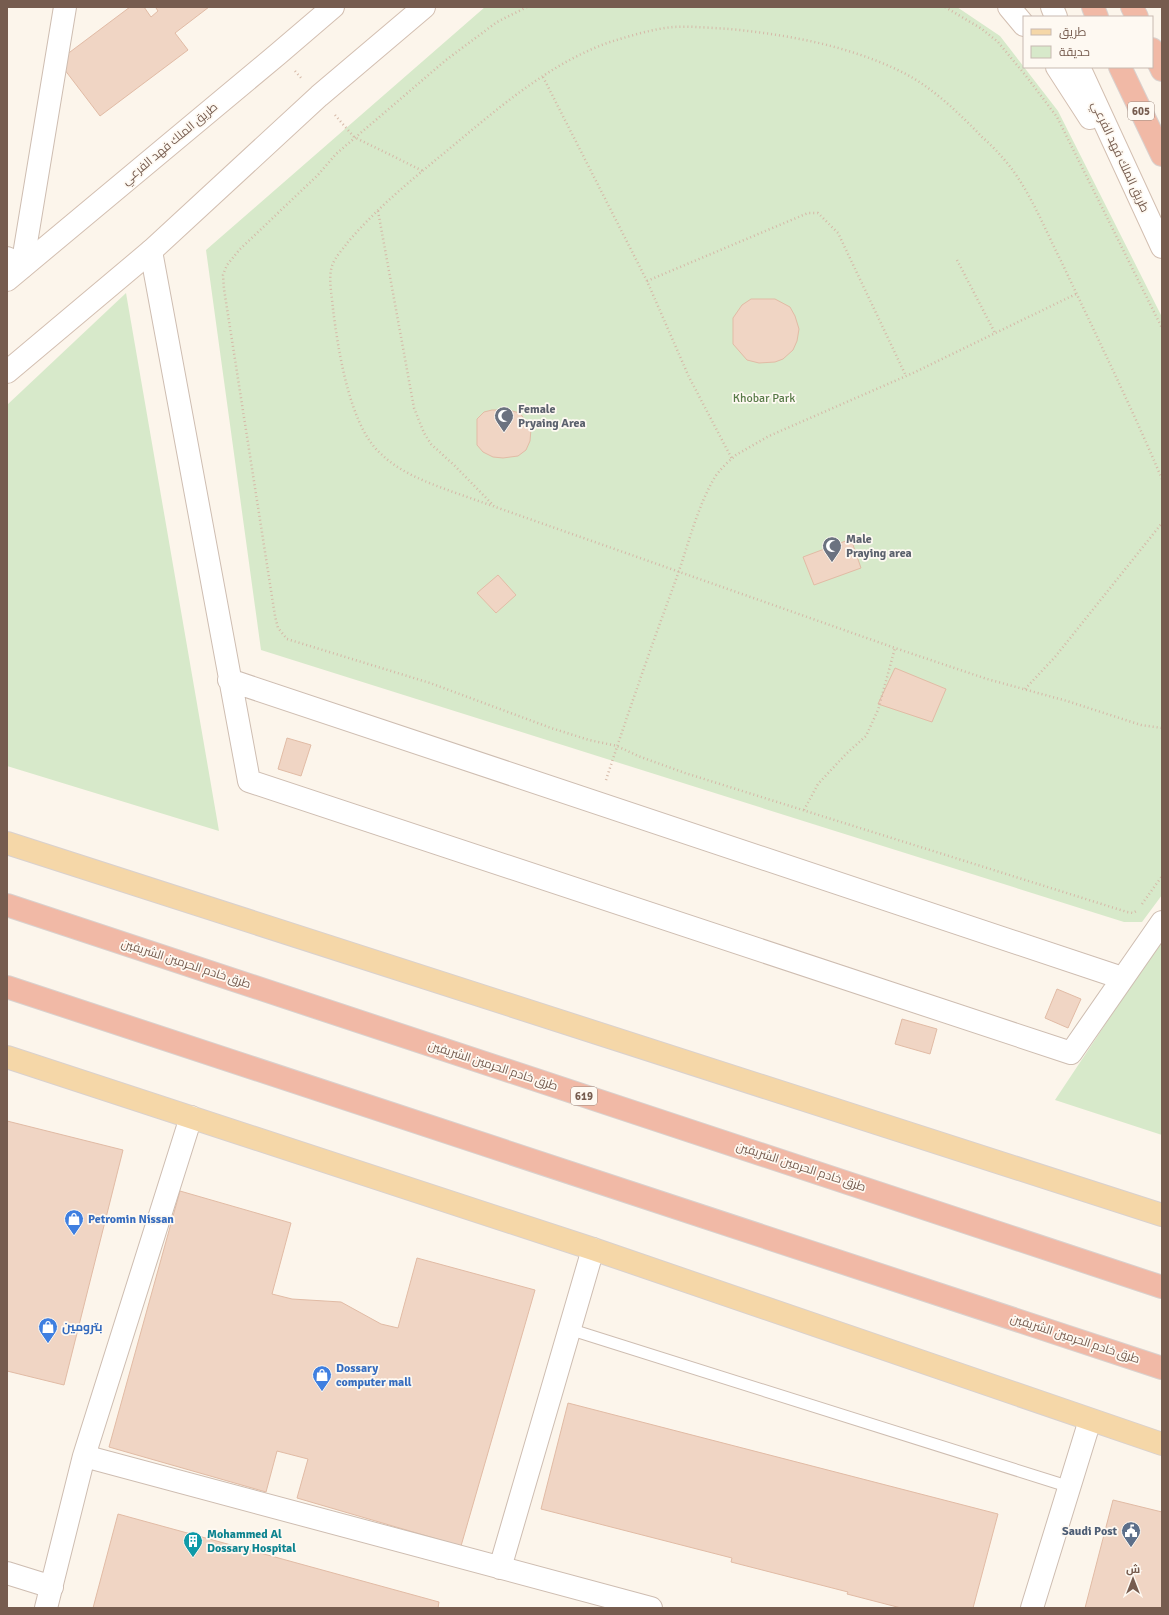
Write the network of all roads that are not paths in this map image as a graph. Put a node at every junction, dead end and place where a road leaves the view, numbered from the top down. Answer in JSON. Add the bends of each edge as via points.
{"nodes":[{"id":1,"x":65,"y":7,"type":"edge"},
{"id":2,"x":333,"y":7,"type":"edge"},
{"id":3,"x":424,"y":7,"type":"edge"},
{"id":4,"x":1009,"y":7,"type":"edge"},
{"id":5,"x":1132,"y":7,"type":"edge"},
{"id":6,"x":1136,"y":16,"type":"edge"},
{"id":7,"x":1023,"y":24,"type":"edge"},
{"id":8,"x":1153,"y":51,"type":"edge"},
{"id":9,"x":1058,"y":68,"type":"edge"},
{"id":10,"x":1079,"y":68,"type":"edge"},
{"id":11,"x":1120,"y":68,"type":"edge"},
{"id":12,"x":1162,"y":70,"type":"edge"},
{"id":13,"x":1162,"y":155,"type":"edge"},
{"id":14,"x":1128,"y":176,"type":"junction"},
{"id":15,"x":1162,"y":247,"type":"edge"},
{"id":16,"x":151,"y":251,"type":"junction"},
{"id":17,"x":12,"y":269,"type":"edge"},
{"id":18,"x":7,"y":372,"type":"edge"},
{"id":19,"x":229,"y":680,"type":"junction"},
{"id":20,"x":7,"y":843,"type":"edge"},
{"id":21,"x":7,"y":905,"type":"edge"},
{"id":22,"x":1162,"y":922,"type":"edge"},
{"id":23,"x":1122,"y":978,"type":"junction"},
{"id":24,"x":7,"y":987,"type":"edge"},
{"id":25,"x":7,"y":1057,"type":"edge"},
{"id":26,"x":191,"y":1117,"type":"junction"},
{"id":27,"x":1162,"y":1215,"type":"edge"},
{"id":28,"x":593,"y":1249,"type":"junction"},
{"id":29,"x":1162,"y":1287,"type":"edge"},
{"id":30,"x":569,"y":1329,"type":"junction"},
{"id":31,"x":1162,"y":1368,"type":"edge"},
{"id":32,"x":1090,"y":1420,"type":"junction"},
{"id":33,"x":1162,"y":1432,"type":"edge"},
{"id":34,"x":1162,"y":1444,"type":"edge"},
{"id":35,"x":84,"y":1456,"type":"junction"},
{"id":36,"x":1070,"y":1487,"type":"junction"},
{"id":37,"x":500,"y":1568,"type":"junction"},
{"id":38,"x":7,"y":1573,"type":"edge"},
{"id":39,"x":49,"y":1598,"type":"edge"},
{"id":40,"x":651,"y":1608,"type":"edge"},
{"id":41,"x":1032,"y":1608,"type":"edge"}],
"edges":[{"from":1,"to":17,"type":"street"},
{"from":2,"to":17,"type":"street","name":"طريق الملك فهد الفرعي"},
{"from":3,"to":16,"type":"street","via":[[319,96]]},
{"from":4,"to":7,"type":"street"},
{"from":5,"to":6,"type":"highway"},
{"from":8,"to":12,"type":"highway"},
{"from":9,"to":14,"type":"street"},
{"from":10,"to":14,"type":"street","name":"طريق الملك فهد الفرعي"},
{"from":11,"to":13,"type":"highway","number":"605"},
{"from":14,"to":15,"type":"street","name":"طريق الملك فهد الفرعي"},
{"from":16,"to":18,"type":"street"},
{"from":16,"to":19,"type":"street"},
{"from":19,"to":23,"type":"street"},
{"from":19,"to":23,"type":"street","via":[[249,781],[1071,1053]]},
{"from":20,"to":27,"type":"main road"},
{"from":21,"to":29,"type":"highway","name":"طرق خادم الحرمين الشريفين","number":"619"},
{"from":22,"to":23,"type":"street"},
{"from":24,"to":31,"type":"highway","name":"طرق خادم الحرمين الشريفين"},
{"from":25,"to":26,"type":"main road"},
{"from":26,"to":28,"type":"main road"},
{"from":26,"to":35,"type":"street"},
{"from":28,"to":30,"type":"street"},
{"from":28,"to":32,"type":"main road"},
{"from":30,"to":36,"type":"lane"},
{"from":30,"to":37,"type":"street"},
{"from":32,"to":33,"type":"main road"},
{"from":32,"to":34,"type":"main road"},
{"from":32,"to":36,"type":"street"},
{"from":35,"to":37,"type":"street"},
{"from":35,"to":39,"type":"street"},
{"from":36,"to":41,"type":"street"},
{"from":37,"to":40,"type":"street"},
{"from":38,"to":39,"type":"street"}]}
